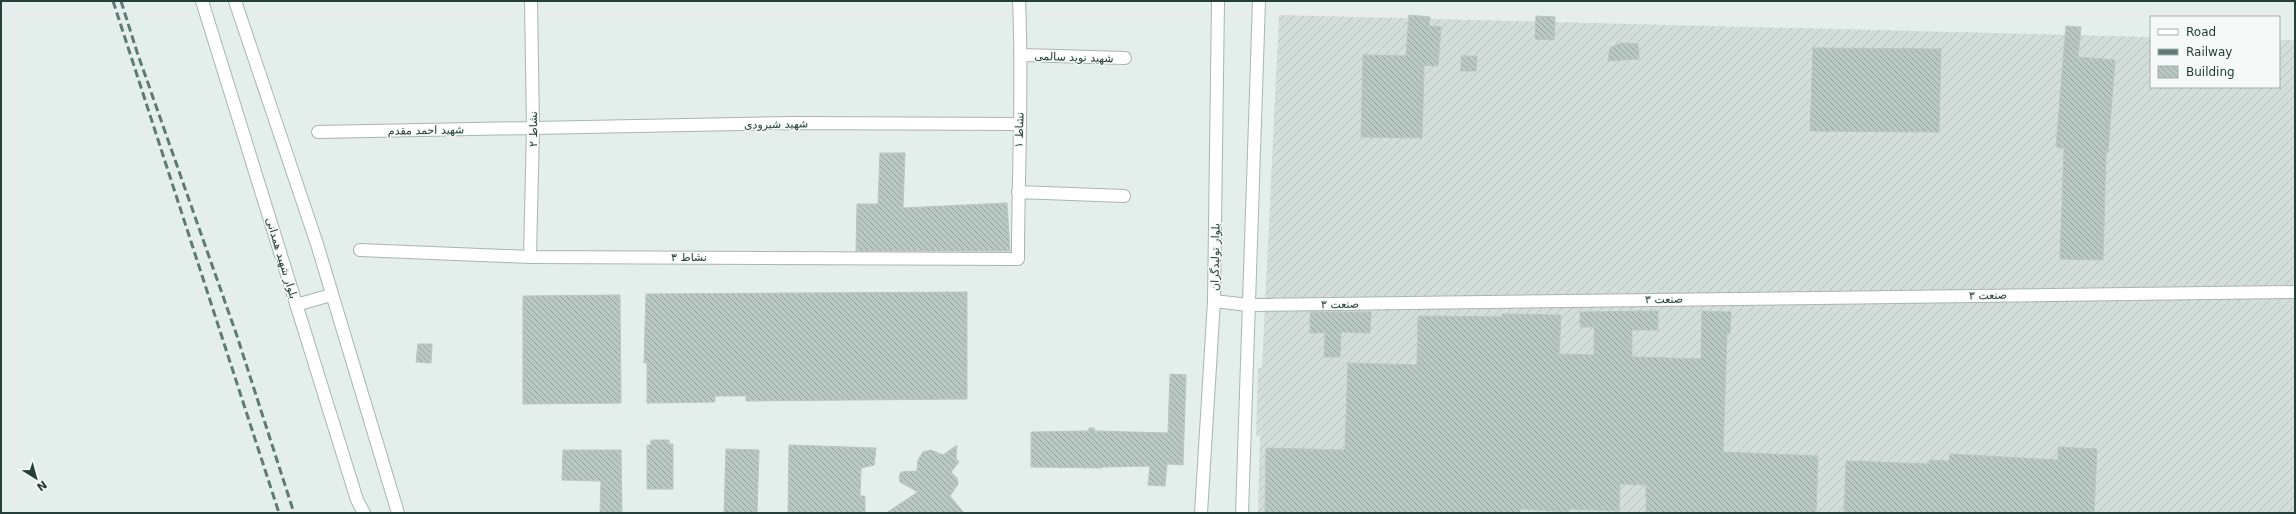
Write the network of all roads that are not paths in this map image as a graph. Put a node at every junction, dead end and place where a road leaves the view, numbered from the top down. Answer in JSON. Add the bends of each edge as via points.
{"nodes":[{"id":1,"x":202,"y":1,"type":"edge"},
{"id":2,"x":235,"y":1,"type":"edge"},
{"id":3,"x":531,"y":1,"type":"edge"},
{"id":4,"x":1019,"y":1,"type":"edge"},
{"id":5,"x":1218,"y":1,"type":"edge"},
{"id":6,"x":1259,"y":1,"type":"edge"},
{"id":7,"x":1022,"y":55,"type":"junction"},
{"id":8,"x":1125,"y":58,"type":"dead end"},
{"id":9,"x":1020,"y":124,"type":"junction"},
{"id":10,"x":533,"y":128,"type":"junction"},
{"id":11,"x":318,"y":132,"type":"dead end"},
{"id":12,"x":1018,"y":192,"type":"junction"},
{"id":13,"x":1124,"y":196,"type":"dead end"},
{"id":14,"x":360,"y":250,"type":"dead end"},
{"id":15,"x":530,"y":257,"type":"junction"},
{"id":16,"x":1018,"y":259,"type":"joint"},
{"id":17,"x":2295,"y":292,"type":"edge"},
{"id":18,"x":331,"y":294,"type":"junction"},
{"id":19,"x":1214,"y":302,"type":"junction"},
{"id":20,"x":296,"y":305,"type":"junction"},
{"id":21,"x":1248,"y":305,"type":"junction"},
{"id":22,"x":357,"y":500,"type":"junction"},
{"id":23,"x":358,"y":513,"type":"edge"},
{"id":24,"x":364,"y":513,"type":"edge"},
{"id":25,"x":398,"y":513,"type":"edge"},
{"id":26,"x":1201,"y":513,"type":"edge"},
{"id":27,"x":1242,"y":513,"type":"edge"}],
"edges":[{"from":1,"to":20,"type":"street","name":"بلوار شهید همدانی"},
{"from":2,"to":18,"type":"street"},
{"from":3,"to":10,"type":"street","name":"نشاط ۲"},
{"from":4,"to":7,"type":"street","name":"نشاط ۱"},
{"from":5,"to":19,"type":"street","name":"بلوار تولیدگران"},
{"from":6,"to":21,"type":"street"},
{"from":7,"to":8,"type":"street","name":"شهید نوید سالمی"},
{"from":7,"to":9,"type":"street","name":"نشاط ۱"},
{"from":9,"to":10,"type":"street","name":"شهید شیرودی","via":[[792,123]]},
{"from":9,"to":12,"type":"street","name":"نشاط ۱"},
{"from":10,"to":11,"type":"street","name":"شهید احمد مقدم"},
{"from":10,"to":15,"type":"street","name":"نشاط ۲"},
{"from":12,"to":13,"type":"street"},
{"from":12,"to":16,"type":"street","name":"نشاط ۱"},
{"from":14,"to":15,"type":"street","name":"نشاط ۳"},
{"from":15,"to":16,"type":"street","name":"نشاط ۳"},
{"from":17,"to":21,"type":"street","name":"صنعت ۳"},
{"from":18,"to":20,"type":"street"},
{"from":18,"to":25,"type":"street"},
{"from":19,"to":21,"type":"street","name":"صنعت ۳"},
{"from":19,"to":26,"type":"street","name":"بلوار تولیدگران"},
{"from":20,"to":22,"type":"street","name":"بلوار شهید همدانی"},
{"from":21,"to":27,"type":"street"},
{"from":22,"to":23,"type":"street"},
{"from":22,"to":24,"type":"street","name":"بلوار شهید همدانی"}]}
